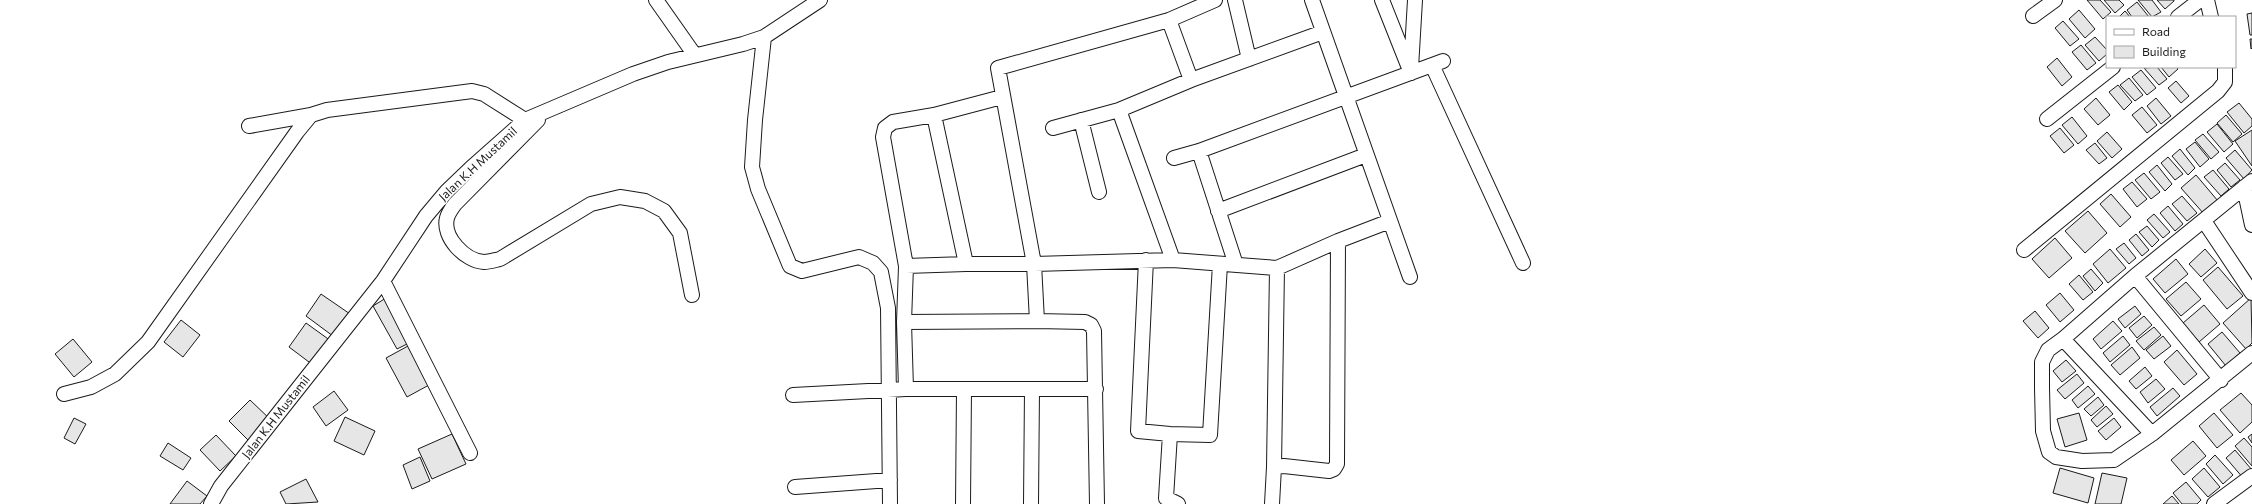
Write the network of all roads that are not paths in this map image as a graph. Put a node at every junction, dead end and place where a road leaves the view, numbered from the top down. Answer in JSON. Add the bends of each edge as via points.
{"nodes":[{"id":1,"x":656,"y":0,"type":"edge"},
{"id":2,"x":820,"y":0,"type":"edge"},
{"id":3,"x":1215,"y":0,"type":"edge"},
{"id":4,"x":1235,"y":0,"type":"edge"},
{"id":5,"x":1312,"y":0,"type":"edge"},
{"id":6,"x":1382,"y":0,"type":"edge"},
{"id":7,"x":1415,"y":0,"type":"edge"},
{"id":8,"x":2056,"y":0,"type":"edge"},
{"id":9,"x":2200,"y":0,"type":"edge"},
{"id":10,"x":2207,"y":0,"type":"edge"},
{"id":11,"x":2033,"y":16,"type":"dead end"},
{"id":12,"x":2179,"y":16,"type":"edge"},
{"id":13,"x":2211,"y":16,"type":"edge"},
{"id":14,"x":1169,"y":20,"type":"junction"},
{"id":15,"x":1324,"y":32,"type":"junction"},
{"id":16,"x":764,"y":37,"type":"junction"},
{"id":17,"x":694,"y":54,"type":"junction"},
{"id":18,"x":1249,"y":59,"type":"junction"},
{"id":19,"x":2113,"y":68,"type":"edge"},
{"id":20,"x":2225,"y":68,"type":"edge"},
{"id":21,"x":1411,"y":73,"type":"junction"},
{"id":22,"x":1191,"y":80,"type":"junction"},
{"id":23,"x":1002,"y":97,"type":"junction"},
{"id":24,"x":1346,"y":97,"type":"junction"},
{"id":25,"x":546,"y":110,"type":"junction"},
{"id":26,"x":1119,"y":110,"type":"junction"},
{"id":27,"x":311,"y":115,"type":"junction"},
{"id":28,"x":934,"y":115,"type":"junction"},
{"id":29,"x":2047,"y":118,"type":"dead end"},
{"id":30,"x":525,"y":120,"type":"junction"},
{"id":31,"x":1081,"y":120,"type":"junction"},
{"id":32,"x":249,"y":126,"type":"dead end"},
{"id":33,"x":1053,"y":128,"type":"dead end"},
{"id":34,"x":1199,"y":151,"type":"junction"},
{"id":35,"x":1366,"y":154,"type":"junction"},
{"id":36,"x":1174,"y":158,"type":"dead end"},
{"id":37,"x":2248,"y":184,"type":"edge"},
{"id":38,"x":1099,"y":192,"type":"dead end"},
{"id":39,"x":1218,"y":211,"type":"junction"},
{"id":40,"x":1390,"y":221,"type":"junction"},
{"id":41,"x":2204,"y":221,"type":"junction"},
{"id":42,"x":2252,"y":225,"type":"edge"},
{"id":43,"x":1338,"y":241,"type":"junction"},
{"id":44,"x":2024,"y":250,"type":"dead end"},
{"id":45,"x":1146,"y":260,"type":"junction"},
{"id":46,"x":1173,"y":260,"type":"junction"},
{"id":47,"x":1523,"y":263,"type":"dead end"},
{"id":48,"x":966,"y":264,"type":"junction"},
{"id":49,"x":1034,"y":264,"type":"junction"},
{"id":50,"x":1220,"y":264,"type":"junction"},
{"id":51,"x":1236,"y":265,"type":"junction"},
{"id":52,"x":906,"y":266,"type":"junction"},
{"id":53,"x":1277,"y":268,"type":"junction"},
{"id":54,"x":2135,"y":276,"type":"junction"},
{"id":55,"x":1410,"y":277,"type":"dead end"},
{"id":56,"x":383,"y":281,"type":"junction"},
{"id":57,"x":2252,"y":293,"type":"edge"},
{"id":58,"x":692,"y":295,"type":"dead end"},
{"id":59,"x":1037,"y":321,"type":"junction"},
{"id":60,"x":904,"y":322,"type":"junction"},
{"id":61,"x":2063,"y":340,"type":"junction"},
{"id":62,"x":2252,"y":353,"type":"edge"},
{"id":63,"x":2221,"y":380,"type":"junction"},
{"id":64,"x":906,"y":389,"type":"junction"},
{"id":65,"x":964,"y":389,"type":"junction"},
{"id":66,"x":1032,"y":389,"type":"junction"},
{"id":67,"x":1096,"y":389,"type":"junction"},
{"id":68,"x":890,"y":391,"type":"junction"},
{"id":69,"x":64,"y":394,"type":"dead end"},
{"id":70,"x":793,"y":395,"type":"dead end"},
{"id":71,"x":1170,"y":434,"type":"junction"},
{"id":72,"x":2152,"y":434,"type":"junction"},
{"id":73,"x":470,"y":453,"type":"dead end"},
{"id":74,"x":1274,"y":467,"type":"junction"},
{"id":75,"x":2252,"y":476,"type":"edge"},
{"id":76,"x":890,"y":480,"type":"junction"},
{"id":77,"x":795,"y":487,"type":"dead end"},
{"id":78,"x":211,"y":504,"type":"edge"},
{"id":79,"x":890,"y":504,"type":"edge"},
{"id":80,"x":962,"y":504,"type":"edge"},
{"id":81,"x":1031,"y":504,"type":"edge"},
{"id":82,"x":1097,"y":504,"type":"edge"},
{"id":83,"x":1178,"y":504,"type":"edge"},
{"id":84,"x":1272,"y":504,"type":"edge"},
{"id":85,"x":2214,"y":504,"type":"edge"}],
"edges":[{"from":1,"to":17,"type":"street"},
{"from":2,"to":16,"type":"street","name":"Jalan K.H Mustamil"},
{"from":3,"to":14,"type":"street"},
{"from":4,"to":18,"type":"street"},
{"from":5,"to":15,"type":"street"},
{"from":6,"to":21,"type":"street"},
{"from":7,"to":21,"type":"street"},
{"from":8,"to":11,"type":"street"},
{"from":9,"to":12,"type":"street"},
{"from":10,"to":13,"type":"street"},
{"from":14,"to":22,"type":"street"},
{"from":14,"to":23,"type":"street","via":[[998,68]]},
{"from":15,"to":18,"type":"street"},
{"from":15,"to":24,"type":"street"},
{"from":16,"to":17,"type":"street","name":"Jalan K.H Mustamil"},
{"from":16,"to":68,"type":"street","via":[[753,140],[752,167],[758,189],[790,266],[802,271],[859,257],[873,263],[881,272],[888,308]]},
{"from":17,"to":25,"type":"street","name":"Jalan K.H Mustamil","via":[[633,74]]},
{"from":18,"to":22,"type":"street"},
{"from":19,"to":29,"type":"street"},
{"from":20,"to":44,"type":"street","via":[[2225,82],[2218,91]]},
{"from":21,"to":24,"type":"street"},
{"from":21,"to":47,"type":"street","via":[[1438,63]]},
{"from":22,"to":26,"type":"street"},
{"from":23,"to":28,"type":"street"},
{"from":23,"to":49,"type":"street"},
{"from":24,"to":34,"type":"street"},
{"from":24,"to":35,"type":"street"},
{"from":25,"to":30,"type":"street","name":"Jalan K.H Mustamil"},
{"from":25,"to":58,"type":"street","via":[[519,141],[455,204],[447,218],[447,229],[457,246],[468,256],[483,262],[500,259],[591,204],[620,197],[645,201],[664,211],[680,233]]},
{"from":26,"to":31,"type":"street"},
{"from":26,"to":46,"type":"street"},
{"from":27,"to":30,"type":"street","via":[[326,110],[472,92],[484,94]]},
{"from":27,"to":32,"type":"street"},
{"from":27,"to":69,"type":"street","via":[[148,342],[115,374],[91,387]]},
{"from":28,"to":48,"type":"street"},
{"from":28,"to":52,"type":"street","via":[[893,122],[885,128],[882,137]]},
{"from":30,"to":56,"type":"street","name":"Jalan K.H Mustamil","via":[[447,191],[426,216]]},
{"from":31,"to":33,"type":"street"},
{"from":31,"to":38,"type":"street"},
{"from":34,"to":36,"type":"street"},
{"from":34,"to":39,"type":"street"},
{"from":35,"to":39,"type":"street"},
{"from":35,"to":40,"type":"street"},
{"from":37,"to":41,"type":"street"},
{"from":37,"to":42,"type":"street"},
{"from":39,"to":51,"type":"street"},
{"from":40,"to":43,"type":"street"},
{"from":40,"to":55,"type":"street"},
{"from":41,"to":54,"type":"street"},
{"from":41,"to":57,"type":"street"},
{"from":43,"to":53,"type":"street"},
{"from":43,"to":74,"type":"street","via":[[1337,464],[1329,471]]},
{"from":45,"to":46,"type":"street"},
{"from":45,"to":49,"type":"street"},
{"from":45,"to":71,"type":"street","via":[[1138,431]]},
{"from":46,"to":50,"type":"street"},
{"from":48,"to":49,"type":"street"},
{"from":48,"to":52,"type":"street"},
{"from":49,"to":59,"type":"street"},
{"from":50,"to":51,"type":"street"},
{"from":50,"to":71,"type":"street","via":[[1210,435]]},
{"from":51,"to":53,"type":"street"},
{"from":52,"to":60,"type":"street"},
{"from":53,"to":74,"type":"street"},
{"from":54,"to":61,"type":"street"},
{"from":54,"to":63,"type":"street"},
{"from":56,"to":73,"type":"street"},
{"from":56,"to":78,"type":"street","name":"Jalan K.H Mustamil","via":[[221,486]]},
{"from":59,"to":60,"type":"street"},
{"from":59,"to":67,"type":"street","via":[[1085,322],[1091,325],[1094,331]]},
{"from":60,"to":64,"type":"street"},
{"from":61,"to":72,"type":"street"},
{"from":61,"to":72,"type":"street","via":[[2048,350],[2042,362],[2043,431],[2049,452],[2056,458],[2082,461],[2114,460]]},
{"from":62,"to":63,"type":"street"},
{"from":63,"to":72,"type":"street"},
{"from":64,"to":65,"type":"street"},
{"from":64,"to":68,"type":"street"},
{"from":65,"to":66,"type":"street"},
{"from":65,"to":80,"type":"street"},
{"from":66,"to":67,"type":"street"},
{"from":66,"to":81,"type":"street"},
{"from":67,"to":82,"type":"street"},
{"from":68,"to":70,"type":"street"},
{"from":68,"to":76,"type":"street"},
{"from":71,"to":83,"type":"street","via":[[1166,498]]},
{"from":74,"to":84,"type":"street"},
{"from":75,"to":85,"type":"street"},
{"from":76,"to":77,"type":"street"},
{"from":76,"to":79,"type":"street"}]}
